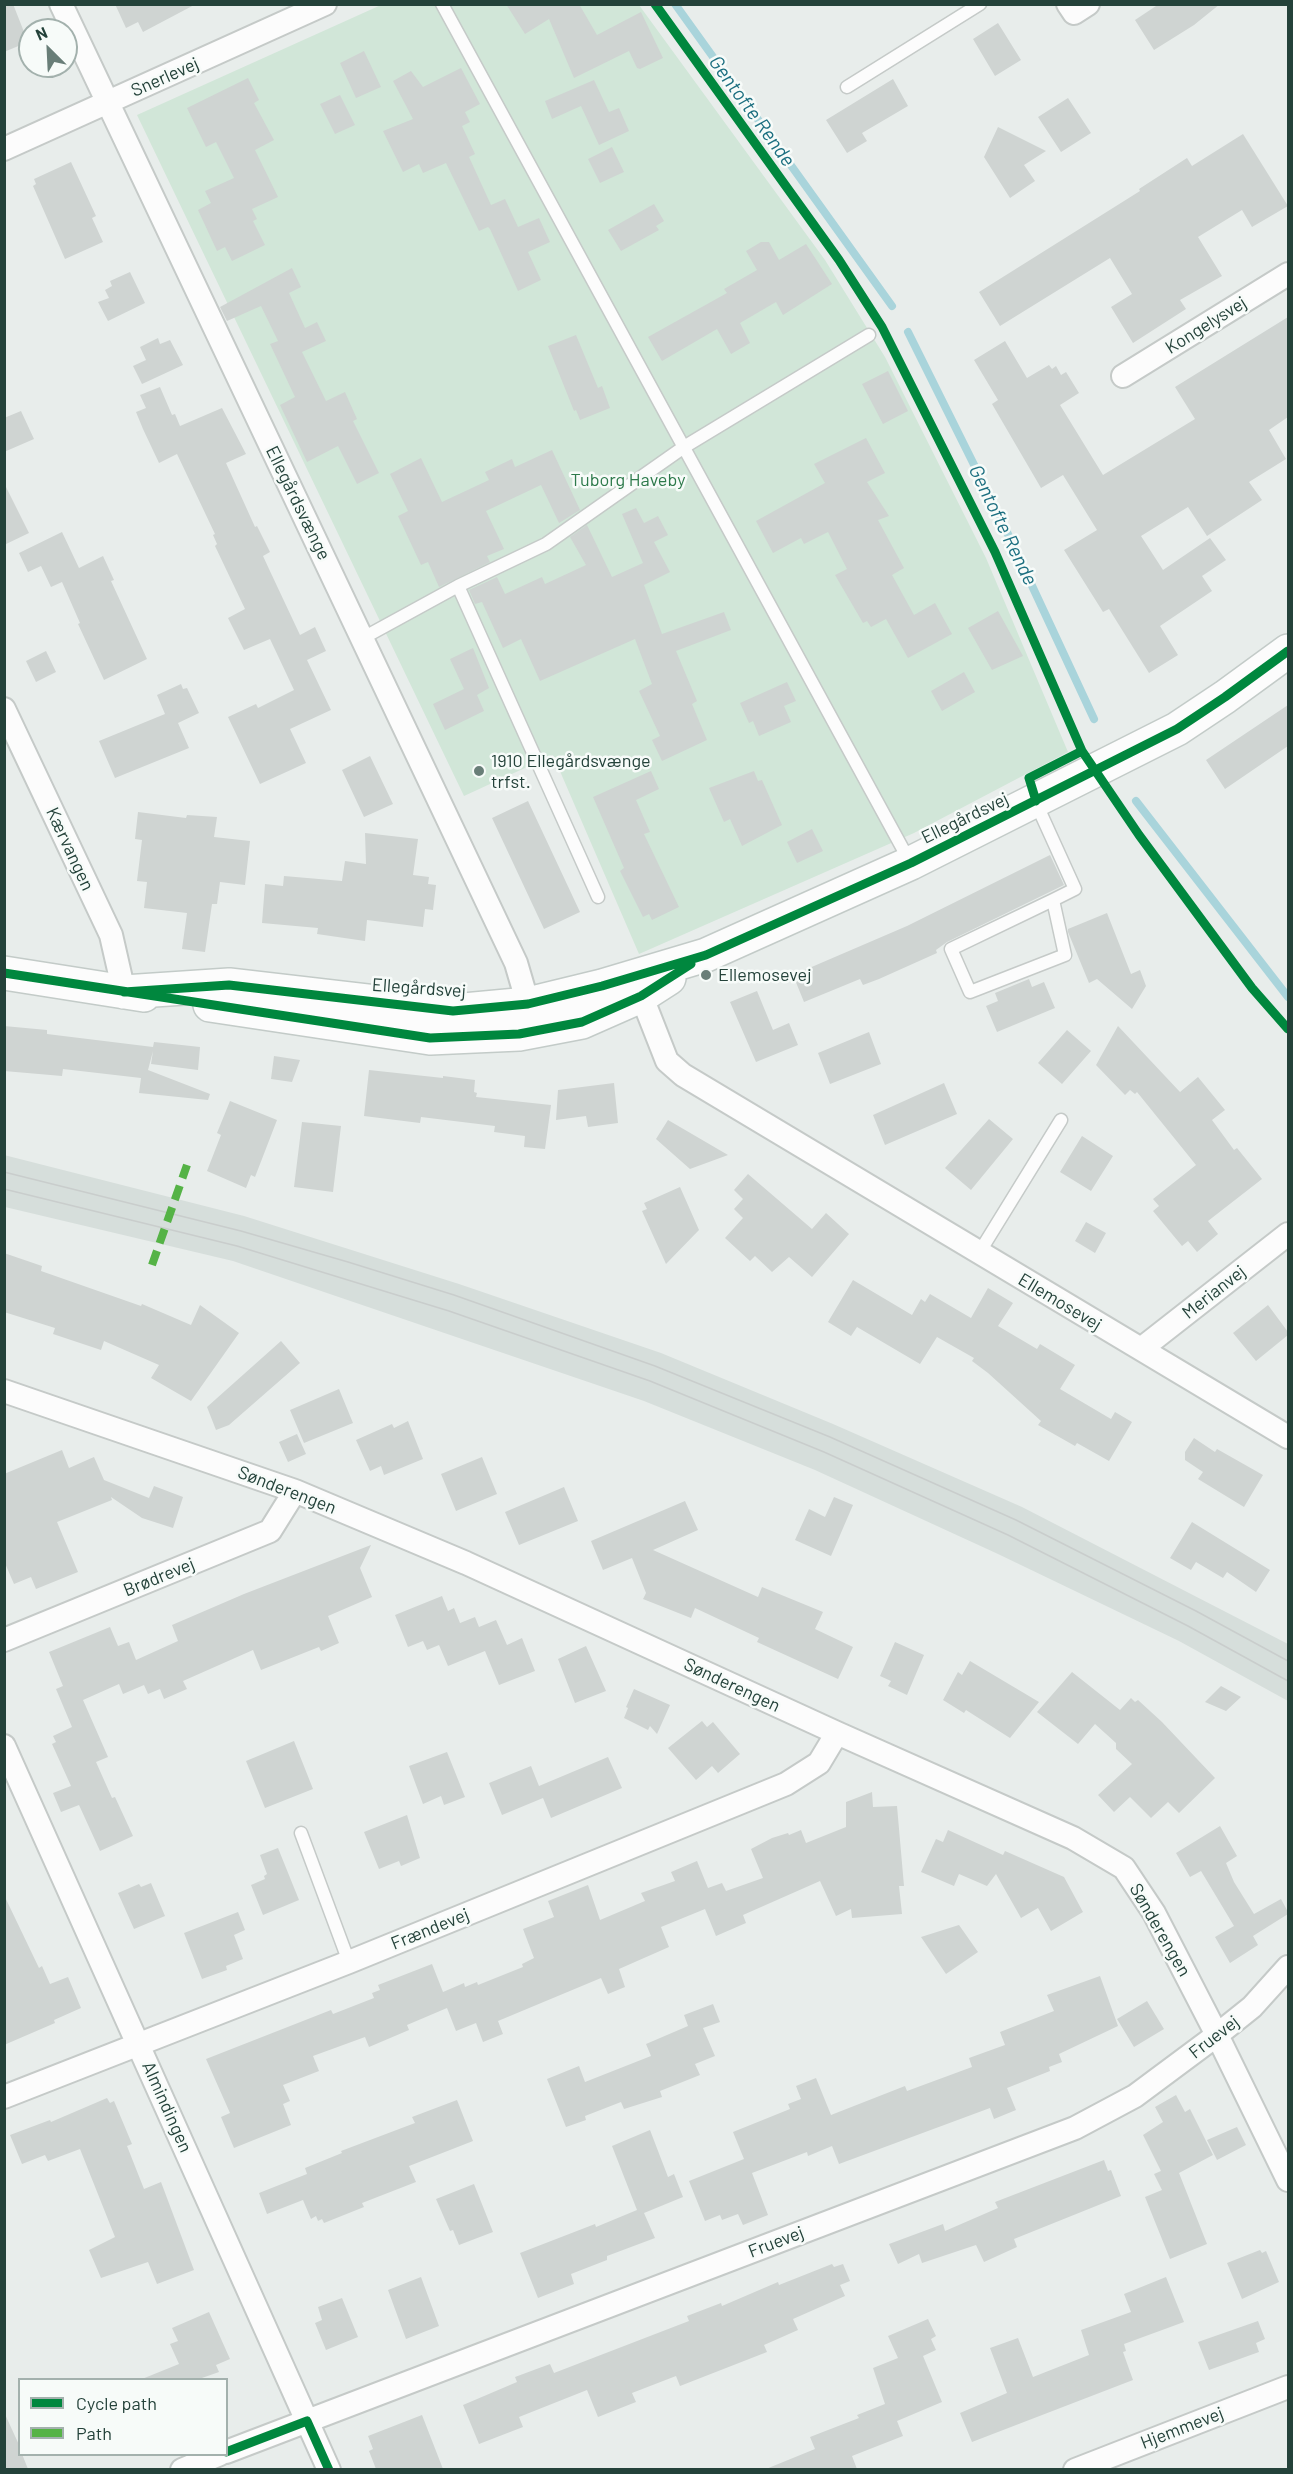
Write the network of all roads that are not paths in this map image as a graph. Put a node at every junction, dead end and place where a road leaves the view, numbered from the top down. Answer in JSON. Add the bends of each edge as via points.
{"nodes":[{"id":1,"x":61,"y":4,"type":"edge"},
{"id":2,"x":325,"y":4,"type":"edge"},
{"id":3,"x":442,"y":4,"type":"edge"},
{"id":4,"x":980,"y":4,"type":"edge"},
{"id":5,"x":847,"y":87,"type":"dead end"},
{"id":6,"x":108,"y":103,"type":"junction"},
{"id":7,"x":4,"y":149,"type":"edge"},
{"id":8,"x":1288,"y":274,"type":"edge"},
{"id":9,"x":869,"y":335,"type":"dead end"},
{"id":10,"x":1123,"y":376,"type":"dead end"},
{"id":11,"x":684,"y":447,"type":"junction"},
{"id":12,"x":458,"y":586,"type":"junction"},
{"id":13,"x":363,"y":638,"type":"junction"},
{"id":14,"x":1288,"y":651,"type":"edge"},
{"id":15,"x":4,"y":709,"type":"edge"},
{"id":16,"x":1036,"y":801,"type":"junction"},
{"id":17,"x":911,"y":863,"type":"junction"},
{"id":18,"x":598,"y":897,"type":"dead end"},
{"id":19,"x":1053,"y":900,"type":"junction"},
{"id":20,"x":4,"y":974,"type":"edge"},
{"id":21,"x":638,"y":986,"type":"junction"},
{"id":22,"x":124,"y":992,"type":"junction"},
{"id":23,"x":528,"y":1004,"type":"junction"},
{"id":24,"x":1061,"y":1120,"type":"dead end"},
{"id":25,"x":1288,"y":1234,"type":"edge"},
{"id":26,"x":979,"y":1253,"type":"junction"},
{"id":27,"x":1141,"y":1349,"type":"junction"},
{"id":28,"x":4,"y":1391,"type":"edge"},
{"id":29,"x":1288,"y":1437,"type":"edge"},
{"id":30,"x":295,"y":1491,"type":"junction"},
{"id":31,"x":4,"y":1640,"type":"edge"},
{"id":32,"x":837,"y":1733,"type":"junction"},
{"id":33,"x":4,"y":1746,"type":"edge"},
{"id":34,"x":301,"y":1833,"type":"dead end"},
{"id":35,"x":349,"y":1962,"type":"junction"},
{"id":36,"x":1288,"y":1967,"type":"edge"},
{"id":37,"x":1217,"y":2035,"type":"junction"},
{"id":38,"x":139,"y":2044,"type":"junction"},
{"id":39,"x":4,"y":2097,"type":"edge"},
{"id":40,"x":1288,"y":2180,"type":"edge"},
{"id":41,"x":1288,"y":2388,"type":"edge"},
{"id":42,"x":307,"y":2421,"type":"junction"},
{"id":43,"x":228,"y":2451,"type":"edge"},
{"id":44,"x":215,"y":2456,"type":"edge"},
{"id":45,"x":182,"y":2469,"type":"edge"},
{"id":46,"x":329,"y":2469,"type":"edge"},
{"id":47,"x":1075,"y":2469,"type":"edge"}],
"edges":[{"from":1,"to":6,"type":"street","name":"Ellegårdsvænge"},
{"from":2,"to":6,"type":"street","name":"Snerlevej"},
{"from":3,"to":11,"type":"lane"},
{"from":4,"to":5,"type":"lane"},
{"from":6,"to":7,"type":"street","name":"Snerlevej"},
{"from":6,"to":13,"type":"street","name":"Ellegårdsvænge"},
{"from":8,"to":10,"type":"street","name":"Kongelysvej"},
{"from":9,"to":11,"type":"lane"},
{"from":11,"to":12,"type":"lane","via":[[546,544]]},
{"from":11,"to":17,"type":"lane"},
{"from":12,"to":13,"type":"lane"},
{"from":12,"to":18,"type":"lane"},
{"from":13,"to":23,"type":"street","name":"Ellegårdsvænge","via":[[516,963]]},
{"from":14,"to":16,"type":"street","name":"Ellegårdsvej","via":[[1177,729]]},
{"from":15,"to":22,"type":"street","name":"Kærvangen","via":[[111,935]]},
{"from":16,"to":17,"type":"street","name":"Ellegårdsvej"},
{"from":16,"to":19,"type":"lane","via":[[1075,889]]},
{"from":17,"to":21,"type":"street","name":"Ellegårdsvej"},
{"from":19,"to":19,"type":"lane","via":[[951,949],[970,992],[1065,956]]},
{"from":20,"to":22,"type":"street","name":"Ellegårdsvej"},
{"from":21,"to":22,"type":"street","name":"Ellegårdsvej","via":[[582,1022],[519,1034],[430,1038]]},
{"from":21,"to":23,"type":"street","name":"Ellegårdsvej"},
{"from":21,"to":26,"type":"street","name":"Ellemosevej","via":[[667,1061],[683,1075]]},
{"from":22,"to":23,"type":"street","name":"Ellegårdsvej","via":[[229,986],[453,1011]]},
{"from":24,"to":26,"type":"lane"},
{"from":25,"to":27,"type":"street","name":"Merianvej"},
{"from":26,"to":27,"type":"street","name":"Ellemosevej"},
{"from":27,"to":29,"type":"street","name":"Ellemosevej"},
{"from":28,"to":30,"type":"street","name":"Sønderengen"},
{"from":30,"to":31,"type":"street","name":"Brødrevej","via":[[270,1531]]},
{"from":30,"to":32,"type":"street","name":"Sønderengen","via":[[466,1563]]},
{"from":32,"to":35,"type":"street","name":"Frændevej","via":[[819,1763],[786,1785]]},
{"from":32,"to":37,"type":"street","name":"Sønderengen","via":[[1073,1838],[1124,1868],[1154,1914]]},
{"from":33,"to":38,"type":"street","name":"Almindingen"},
{"from":34,"to":35,"type":"lane"},
{"from":35,"to":38,"type":"street","name":"Frændevej"},
{"from":36,"to":37,"type":"street","name":"Fruevej","via":[[1252,2007]]},
{"from":37,"to":40,"type":"street","name":"Sønderengen"},
{"from":37,"to":42,"type":"street","name":"Fruevej","via":[[1135,2096],[1075,2128]]},
{"from":38,"to":39,"type":"street","name":"Frændevej"},
{"from":38,"to":42,"type":"street","name":"Almindingen"},
{"from":41,"to":47,"type":"street","name":"Hjemmevej"},
{"from":42,"to":43,"type":"street","name":"Fruevej"},
{"from":42,"to":46,"type":"street","name":"Almindingen"},
{"from":44,"to":45,"type":"street"}]}
